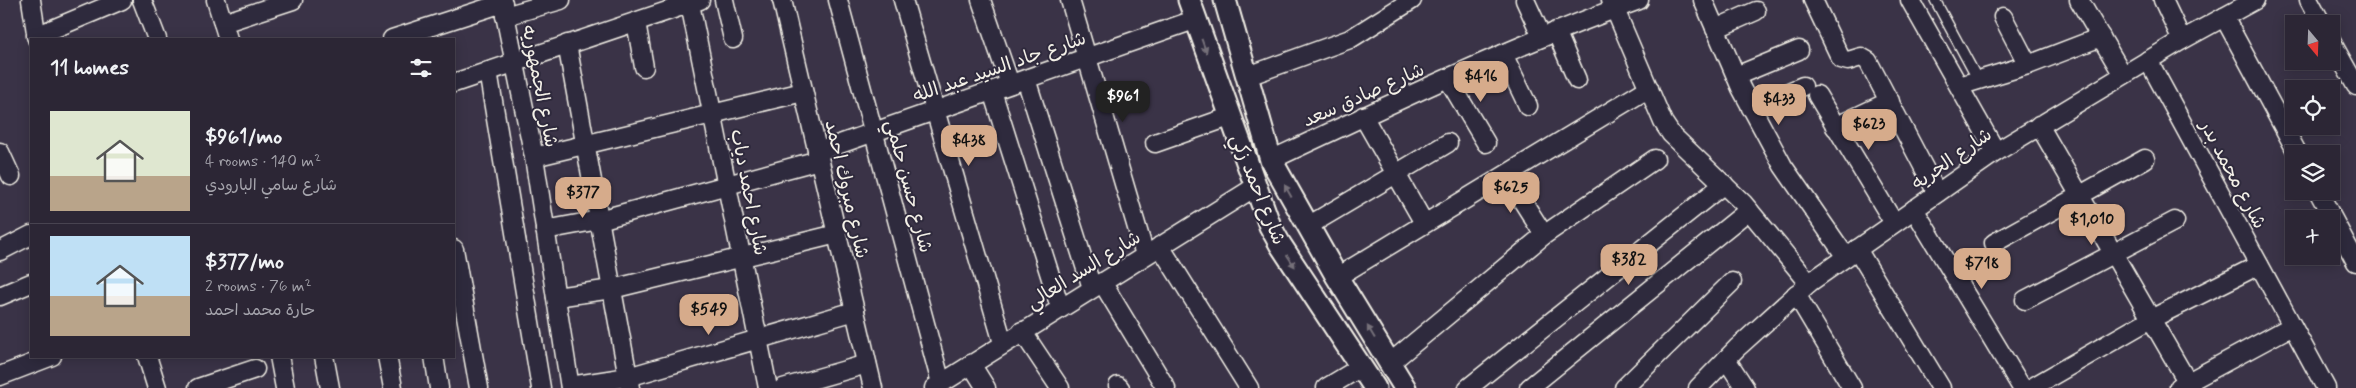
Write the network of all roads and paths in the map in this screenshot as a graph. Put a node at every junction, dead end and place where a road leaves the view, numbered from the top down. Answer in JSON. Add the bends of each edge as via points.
{"nodes":[{"id":1,"x":31,"y":0,"type":"edge"},
{"id":2,"x":122,"y":0,"type":"edge"},
{"id":3,"x":142,"y":0,"type":"edge"},
{"id":4,"x":216,"y":0,"type":"edge"},
{"id":5,"x":291,"y":0,"type":"edge"},
{"id":6,"x":561,"y":0,"type":"edge"},
{"id":7,"x":724,"y":0,"type":"edge"},
{"id":8,"x":782,"y":0,"type":"edge"},
{"id":9,"x":838,"y":0,"type":"edge"},
{"id":10,"x":903,"y":0,"type":"edge"},
{"id":11,"x":981,"y":0,"type":"edge"},
{"id":12,"x":1070,"y":0,"type":"edge"},
{"id":13,"x":1225,"y":0,"type":"edge"},
{"id":14,"x":1412,"y":0,"type":"edge"},
{"id":15,"x":1525,"y":0,"type":"edge"},
{"id":16,"x":1639,"y":0,"type":"edge"},
{"id":17,"x":1703,"y":0,"type":"edge"},
{"id":18,"x":1813,"y":0,"type":"edge"},
{"id":19,"x":1910,"y":0,"type":"edge"},
{"id":20,"x":1935,"y":0,"type":"edge"},
{"id":21,"x":2079,"y":0,"type":"edge"},
{"id":22,"x":2163,"y":0,"type":"edge"},
{"id":23,"x":2255,"y":0,"type":"edge"},
{"id":24,"x":2309,"y":0,"type":"edge"},
{"id":25,"x":695,"y":2,"type":"edge"},
{"id":26,"x":1613,"y":4,"type":"edge"},
{"id":27,"x":2237,"y":4,"type":"edge"},
{"id":28,"x":503,"y":6,"type":"edge"},
{"id":29,"x":1191,"y":10,"type":"edge"},
{"id":30,"x":1756,"y":11,"type":"dead end"},
{"id":31,"x":2317,"y":15,"type":"edge"},
{"id":32,"x":2224,"y":17,"type":"junction"},
{"id":33,"x":2003,"y":18,"type":"dead end"},
{"id":34,"x":636,"y":22,"type":"junction"},
{"id":35,"x":1715,"y":29,"type":"junction"},
{"id":36,"x":226,"y":31,"type":"edge"},
{"id":37,"x":1549,"y":34,"type":"junction"},
{"id":38,"x":37,"y":37,"type":"edge"},
{"id":39,"x":2100,"y":37,"type":"junction"},
{"id":40,"x":157,"y":38,"type":"edge"},
{"id":41,"x":395,"y":38,"type":"edge"},
{"id":42,"x":734,"y":39,"type":"dead end"},
{"id":43,"x":2182,"y":40,"type":"junction"},
{"id":44,"x":568,"y":44,"type":"junction"},
{"id":45,"x":1799,"y":50,"type":"dead end"},
{"id":46,"x":1503,"y":54,"type":"junction"},
{"id":47,"x":2340,"y":57,"type":"edge"},
{"id":48,"x":1087,"y":58,"type":"junction"},
{"id":49,"x":2148,"y":60,"type":"junction"},
{"id":50,"x":513,"y":62,"type":"junction"},
{"id":51,"x":2028,"y":65,"type":"junction"},
{"id":52,"x":644,"y":67,"type":"dead end"},
{"id":53,"x":488,"y":70,"type":"junction"},
{"id":54,"x":2123,"y":75,"type":"junction"},
{"id":55,"x":1248,"y":76,"type":"junction"},
{"id":56,"x":1736,"y":76,"type":"junction"},
{"id":57,"x":1448,"y":79,"type":"junction"},
{"id":58,"x":1577,"y":80,"type":"dead end"},
{"id":59,"x":1978,"y":80,"type":"junction"},
{"id":60,"x":455,"y":82,"type":"edge"},
{"id":61,"x":1018,"y":82,"type":"junction"},
{"id":62,"x":1959,"y":86,"type":"junction"},
{"id":63,"x":2356,"y":86,"type":"edge"},
{"id":64,"x":1648,"y":88,"type":"junction"},
{"id":65,"x":992,"y":91,"type":"junction"},
{"id":66,"x":803,"y":92,"type":"junction"},
{"id":67,"x":1890,"y":101,"type":"junction"},
{"id":68,"x":1528,"y":106,"type":"dead end"},
{"id":69,"x":1751,"y":108,"type":"junction"},
{"id":70,"x":936,"y":111,"type":"junction"},
{"id":71,"x":712,"y":114,"type":"junction"},
{"id":72,"x":1363,"y":116,"type":"junction"},
{"id":73,"x":1230,"y":117,"type":"junction"},
{"id":74,"x":2039,"y":125,"type":"junction"},
{"id":75,"x":1835,"y":127,"type":"junction"},
{"id":76,"x":873,"y":132,"type":"junction"},
{"id":77,"x":1155,"y":143,"type":"dead end"},
{"id":78,"x":1448,"y":143,"type":"dead end"},
{"id":79,"x":1486,"y":143,"type":"dead end"},
{"id":80,"x":586,"y":144,"type":"junction"},
{"id":81,"x":2293,"y":145,"type":"edge"},
{"id":82,"x":0,"y":152,"type":"edge"},
{"id":83,"x":1996,"y":152,"type":"junction"},
{"id":84,"x":818,"y":156,"type":"junction"},
{"id":85,"x":534,"y":157,"type":"junction"},
{"id":86,"x":1655,"y":159,"type":"dead end"},
{"id":87,"x":2145,"y":159,"type":"dead end"},
{"id":88,"x":1271,"y":160,"type":"junction"},
{"id":89,"x":1395,"y":173,"type":"junction"},
{"id":90,"x":1506,"y":174,"type":"junction"},
{"id":91,"x":11,"y":176,"type":"dead end"},
{"id":92,"x":1724,"y":184,"type":"junction"},
{"id":93,"x":727,"y":185,"type":"junction"},
{"id":94,"x":1255,"y":187,"type":"junction"},
{"id":95,"x":1937,"y":193,"type":"junction"},
{"id":96,"x":2080,"y":196,"type":"junction"},
{"id":97,"x":2323,"y":200,"type":"edge"},
{"id":98,"x":1914,"y":209,"type":"junction"},
{"id":99,"x":1749,"y":210,"type":"junction"},
{"id":100,"x":599,"y":220,"type":"junction"},
{"id":101,"x":2175,"y":221,"type":"dead end"},
{"id":102,"x":1424,"y":223,"type":"junction"},
{"id":103,"x":1894,"y":223,"type":"junction"},
{"id":104,"x":1308,"y":226,"type":"junction"},
{"id":105,"x":545,"y":230,"type":"junction"},
{"id":106,"x":837,"y":234,"type":"junction"},
{"id":107,"x":30,"y":235,"type":"edge"},
{"id":108,"x":1544,"y":235,"type":"junction"},
{"id":109,"x":1994,"y":243,"type":"dead end"},
{"id":110,"x":1160,"y":246,"type":"junction"},
{"id":111,"x":0,"y":250,"type":"edge"},
{"id":112,"x":1851,"y":253,"type":"junction"},
{"id":113,"x":2113,"y":254,"type":"junction"},
{"id":114,"x":455,"y":255,"type":"edge"},
{"id":115,"x":1145,"y":255,"type":"junction"},
{"id":116,"x":742,"y":257,"type":"junction"},
{"id":117,"x":2356,"y":262,"type":"edge"},
{"id":118,"x":2259,"y":265,"type":"junction"},
{"id":119,"x":1338,"y":277,"type":"junction"},
{"id":120,"x":1732,"y":282,"type":"dead end"},
{"id":121,"x":30,"y":283,"type":"edge"},
{"id":122,"x":1097,"y":285,"type":"junction"},
{"id":123,"x":1803,"y":288,"type":"junction"},
{"id":124,"x":612,"y":289,"type":"junction"},
{"id":125,"x":0,"y":296,"type":"edge"},
{"id":126,"x":556,"y":297,"type":"junction"},
{"id":127,"x":2025,"y":300,"type":"dead end"},
{"id":128,"x":1060,"y":307,"type":"junction"},
{"id":129,"x":855,"y":311,"type":"junction"},
{"id":130,"x":2152,"y":319,"type":"junction"},
{"id":131,"x":2292,"y":326,"type":"junction"},
{"id":132,"x":1022,"y":331,"type":"junction"},
{"id":133,"x":758,"y":339,"type":"junction"},
{"id":134,"x":1003,"y":343,"type":"junction"},
{"id":135,"x":47,"y":358,"type":"edge"},
{"id":136,"x":148,"y":358,"type":"edge"},
{"id":137,"x":279,"y":358,"type":"edge"},
{"id":138,"x":324,"y":358,"type":"edge"},
{"id":139,"x":387,"y":358,"type":"edge"},
{"id":140,"x":434,"y":358,"type":"edge"},
{"id":141,"x":1726,"y":359,"type":"junction"},
{"id":142,"x":1390,"y":363,"type":"junction"},
{"id":143,"x":867,"y":364,"type":"junction"},
{"id":144,"x":971,"y":364,"type":"junction"},
{"id":145,"x":1361,"y":367,"type":"junction"},
{"id":146,"x":255,"y":369,"type":"dead end"},
{"id":147,"x":0,"y":376,"type":"edge"},
{"id":148,"x":629,"y":382,"type":"edge"},
{"id":149,"x":937,"y":386,"type":"edge"},
{"id":150,"x":2185,"y":386,"type":"edge"},
{"id":151,"x":570,"y":387,"type":"edge"},
{"id":152,"x":156,"y":388,"type":"edge"},
{"id":153,"x":198,"y":388,"type":"edge"},
{"id":154,"x":285,"y":388,"type":"edge"},
{"id":155,"x":330,"y":388,"type":"edge"},
{"id":156,"x":393,"y":388,"type":"edge"},
{"id":157,"x":439,"y":388,"type":"edge"},
{"id":158,"x":479,"y":388,"type":"edge"},
{"id":159,"x":540,"y":388,"type":"edge"},
{"id":160,"x":768,"y":388,"type":"edge"},
{"id":161,"x":784,"y":388,"type":"edge"},
{"id":162,"x":873,"y":388,"type":"edge"},
{"id":163,"x":986,"y":388,"type":"edge"},
{"id":164,"x":1060,"y":388,"type":"edge"},
{"id":165,"x":1166,"y":388,"type":"edge"},
{"id":166,"x":1249,"y":388,"type":"edge"},
{"id":167,"x":1326,"y":388,"type":"edge"},
{"id":168,"x":1375,"y":388,"type":"edge"},
{"id":169,"x":1405,"y":388,"type":"edge"},
{"id":170,"x":1468,"y":388,"type":"edge"},
{"id":171,"x":1530,"y":388,"type":"edge"},
{"id":172,"x":1624,"y":388,"type":"edge"},
{"id":173,"x":1698,"y":388,"type":"edge"},
{"id":174,"x":1745,"y":388,"type":"edge"},
{"id":175,"x":1852,"y":388,"type":"edge"},
{"id":176,"x":1940,"y":388,"type":"edge"},
{"id":177,"x":2022,"y":388,"type":"edge"},
{"id":178,"x":2031,"y":388,"type":"edge"},
{"id":179,"x":2326,"y":388,"type":"edge"}],
"edges":[{"from":1,"to":38,"type":"street"},
{"from":2,"to":38,"type":"street"},
{"from":3,"to":40,"type":"street"},
{"from":4,"to":36,"type":"street"},
{"from":5,"to":36,"type":"street"},
{"from":6,"to":28,"type":"street"},
{"from":7,"to":42,"type":"street"},
{"from":8,"to":66,"type":"street","name":"شارع مبروك احمد"},
{"from":9,"to":76,"type":"street","name":"شارع حسن حلمي"},
{"from":10,"to":70,"type":"street"},
{"from":11,"to":61,"type":"street"},
{"from":12,"to":48,"type":"street"},
{"from":13,"to":55,"type":"street","name":"شارع احمد زكي"},
{"from":14,"to":55,"type":"street","via":[[1350,39]]},
{"from":15,"to":37,"type":"street"},
{"from":16,"to":26,"type":"street","name":"شارع صادق سعد"},
{"from":17,"to":35,"type":"street"},
{"from":18,"to":67,"type":"street","via":[[1841,59],[1868,61]]},
{"from":19,"to":62,"type":"street"},
{"from":20,"to":59,"type":"lane"},
{"from":21,"to":39,"type":"street"},
{"from":22,"to":43,"type":"street"},
{"from":23,"to":27,"type":"street","name":"شارع الحريه"},
{"from":24,"to":31,"type":"street"},
{"from":25,"to":34,"type":"street"},
{"from":25,"to":71,"type":"street","name":"شارع احمد دياب"},
{"from":26,"to":37,"type":"street","name":"شارع صادق سعد"},
{"from":26,"to":64,"type":"street"},
{"from":27,"to":32,"type":"street","name":"شارع الحريه"},
{"from":28,"to":41,"type":"street"},
{"from":28,"to":50,"type":"street","name":"شارع الجمهوريه"},
{"from":29,"to":48,"type":"street","name":"شارع جاد السيد عبد الله"},
{"from":29,"to":73,"type":"street","name":"شارع احمد زكي","one_way":true},
{"from":30,"to":35,"type":"street"},
{"from":32,"to":43,"type":"street","name":"شارع الحريه"},
{"from":32,"to":81,"type":"street"},
{"from":33,"to":51,"type":"street"},
{"from":34,"to":44,"type":"street"},
{"from":34,"to":52,"type":"street"},
{"from":35,"to":56,"type":"street"},
{"from":37,"to":46,"type":"street","name":"شارع صادق سعد"},
{"from":37,"to":58,"type":"street"},
{"from":39,"to":51,"type":"street"},
{"from":39,"to":54,"type":"street"},
{"from":43,"to":49,"type":"street","name":"شارع الحريه"},
{"from":44,"to":50,"type":"street"},
{"from":44,"to":80,"type":"street"},
{"from":45,"to":56,"type":"street"},
{"from":46,"to":57,"type":"street","name":"شارع صادق سعد"},
{"from":46,"to":68,"type":"street"},
{"from":47,"to":63,"type":"street"},
{"from":48,"to":61,"type":"street","name":"شارع جاد السيد عبد الله"},
{"from":48,"to":115,"type":"street"},
{"from":49,"to":54,"type":"street","name":"شارع الحريه"},
{"from":49,"to":118,"type":"street","name":"شارع محمد بدر"},
{"from":50,"to":53,"type":"street"},
{"from":50,"to":85,"type":"street","name":"شارع الجمهوريه"},
{"from":51,"to":59,"type":"street"},
{"from":53,"to":60,"type":"street"},
{"from":53,"to":159,"type":"street"},
{"from":54,"to":74,"type":"street","name":"شارع الحريه"},
{"from":55,"to":88,"type":"street","name":"شارع احمد زكي"},
{"from":56,"to":69,"type":"street"},
{"from":57,"to":72,"type":"street","name":"شارع صادق سعد"},
{"from":57,"to":79,"type":"street"},
{"from":59,"to":62,"type":"street"},
{"from":61,"to":65,"type":"street","name":"شارع جاد السيد عبد الله"},
{"from":61,"to":122,"type":"street"},
{"from":62,"to":83,"type":"street"},
{"from":64,"to":90,"type":"street"},
{"from":64,"to":92,"type":"street","via":[[1671,134]]},
{"from":65,"to":70,"type":"street","name":"شارع جاد السيد عبد الله"},
{"from":65,"to":128,"type":"street"},
{"from":66,"to":71,"type":"street"},
{"from":66,"to":84,"type":"street","name":"شارع مبروك احمد"},
{"from":67,"to":75,"type":"street"},
{"from":67,"to":95,"type":"street"},
{"from":69,"to":75,"type":"street","via":[[1810,90]]},
{"from":69,"to":112,"type":"street","via":[[1783,166]]},
{"from":70,"to":76,"type":"street","name":"شارع جاد السيد عبد الله"},
{"from":70,"to":134,"type":"street"},
{"from":71,"to":80,"type":"street"},
{"from":71,"to":93,"type":"street","name":"شارع احمد دياب"},
{"from":72,"to":88,"type":"street","name":"شارع صادق سعد"},
{"from":72,"to":89,"type":"street"},
{"from":73,"to":77,"type":"street"},
{"from":73,"to":94,"type":"street","name":"شارع احمد زكي"},
{"from":74,"to":83,"type":"street","name":"شارع الحريه"},
{"from":74,"to":96,"type":"street"},
{"from":75,"to":103,"type":"street"},
{"from":76,"to":84,"type":"street","name":"شارع جاد السيد عبد الله"},
{"from":76,"to":149,"type":"street","name":"شارع حسن حلمي"},
{"from":78,"to":89,"type":"street"},
{"from":80,"to":85,"type":"street"},
{"from":80,"to":100,"type":"street"},
{"from":82,"to":91,"type":"street"},
{"from":83,"to":95,"type":"street","name":"شارع الحريه"},
{"from":84,"to":93,"type":"street","name":"شارع جاد السيد عبد الله"},
{"from":84,"to":106,"type":"street","name":"شارع مبروك احمد"},
{"from":85,"to":105,"type":"street","name":"شارع الجمهوريه"},
{"from":86,"to":108,"type":"street"},
{"from":87,"to":96,"type":"street"},
{"from":104,"to":88,"type":"street","name":"شارع احمد زكي","one_way":true},
{"from":89,"to":102,"type":"street"},
{"from":89,"to":104,"type":"street"},
{"from":90,"to":102,"type":"street"},
{"from":90,"to":108,"type":"street"},
{"from":92,"to":99,"type":"street"},
{"from":92,"to":170,"type":"street"},
{"from":93,"to":100,"type":"street","name":"شارع جاد السيد عبد الله"},
{"from":93,"to":116,"type":"street","name":"شارع احمد دياب"},
{"from":94,"to":110,"type":"street","name":"شارع السد العالي"},
{"from":94,"to":145,"type":"street","name":"شارع احمد زكي","one_way":true,"via":[[1280,244]]},
{"from":95,"to":98,"type":"street","name":"شارع الحريه"},
{"from":96,"to":109,"type":"street"},
{"from":96,"to":113,"type":"street"},
{"from":97,"to":117,"type":"street"},
{"from":98,"to":103,"type":"street","name":"شارع الحريه"},
{"from":98,"to":177,"type":"street"},
{"from":99,"to":123,"type":"street"},
{"from":99,"to":171,"type":"street"},
{"from":100,"to":105,"type":"street","name":"شارع جاد السيد عبد الله"},
{"from":100,"to":124,"type":"street"},
{"from":101,"to":113,"type":"street"},
{"from":102,"to":119,"type":"street"},
{"from":103,"to":112,"type":"street","name":"شارع الحريه"},
{"from":104,"to":119,"type":"street","name":"شارع احمد زكي"},
{"from":105,"to":126,"type":"street","name":"شارع الجمهوريه"},
{"from":106,"to":116,"type":"street"},
{"from":106,"to":129,"type":"street","name":"شارع مبروك احمد"},
{"from":107,"to":111,"type":"street"},
{"from":108,"to":142,"type":"street"},
{"from":110,"to":115,"type":"street","name":"شارع السد العالي"},
{"from":110,"to":166,"type":"street"},
{"from":112,"to":123,"type":"street","name":"شارع الحريه"},
{"from":112,"to":176,"type":"street"},
{"from":113,"to":127,"type":"street"},
{"from":113,"to":130,"type":"street"},
{"from":114,"to":158,"type":"street"},
{"from":115,"to":122,"type":"street","name":"شارع السد العالي"},
{"from":116,"to":124,"type":"street"},
{"from":116,"to":133,"type":"street","name":"شارع احمد دياب"},
{"from":118,"to":130,"type":"street"},
{"from":118,"to":131,"type":"street","name":"شارع محمد بدر"},
{"from":142,"to":119,"type":"street","name":"شارع احمد زكي","one_way":true},
{"from":120,"to":172,"type":"street"},
{"from":121,"to":125,"type":"street"},
{"from":122,"to":128,"type":"street","name":"شارع السد العالي"},
{"from":122,"to":165,"type":"street"},
{"from":123,"to":141,"type":"street","name":"شارع الحريه"},
{"from":123,"to":175,"type":"street"},
{"from":124,"to":126,"type":"street"},
{"from":124,"to":148,"type":"street"},
{"from":126,"to":151,"type":"street","name":"شارع الجمهوريه"},
{"from":128,"to":132,"type":"street","name":"شارع السد العالي"},
{"from":129,"to":133,"type":"street"},
{"from":129,"to":143,"type":"street","name":"شارع مبروك احمد"},
{"from":130,"to":150,"type":"street"},
{"from":130,"to":178,"type":"street"},
{"from":131,"to":150,"type":"street"},
{"from":131,"to":179,"type":"street","name":"شارع محمد بدر"},
{"from":132,"to":134,"type":"street","name":"شارع السد العالي"},
{"from":132,"to":164,"type":"street"},
{"from":133,"to":148,"type":"street"},
{"from":133,"to":160,"type":"street","name":"شارع احمد دياب"},
{"from":134,"to":144,"type":"street","name":"شارع السد العالي"},
{"from":135,"to":147,"type":"street"},
{"from":136,"to":152,"type":"street"},
{"from":137,"to":154,"type":"street"},
{"from":138,"to":155,"type":"street"},
{"from":139,"to":156,"type":"street"},
{"from":140,"to":157,"type":"street"},
{"from":141,"to":173,"type":"street","name":"شارع الحريه"},
{"from":141,"to":174,"type":"street"},
{"from":142,"to":169,"type":"street","name":"شارع احمد زكي"},
{"from":143,"to":161,"type":"street"},
{"from":143,"to":162,"type":"street","name":"شارع مبروك احمد"},
{"from":144,"to":149,"type":"street","name":"شارع السد العالي"},
{"from":144,"to":163,"type":"street"},
{"from":145,"to":167,"type":"street"},
{"from":145,"to":168,"type":"street","name":"شارع احمد زكي"},
{"from":146,"to":153,"type":"street"},
{"from":148,"to":151,"type":"street"}]}
